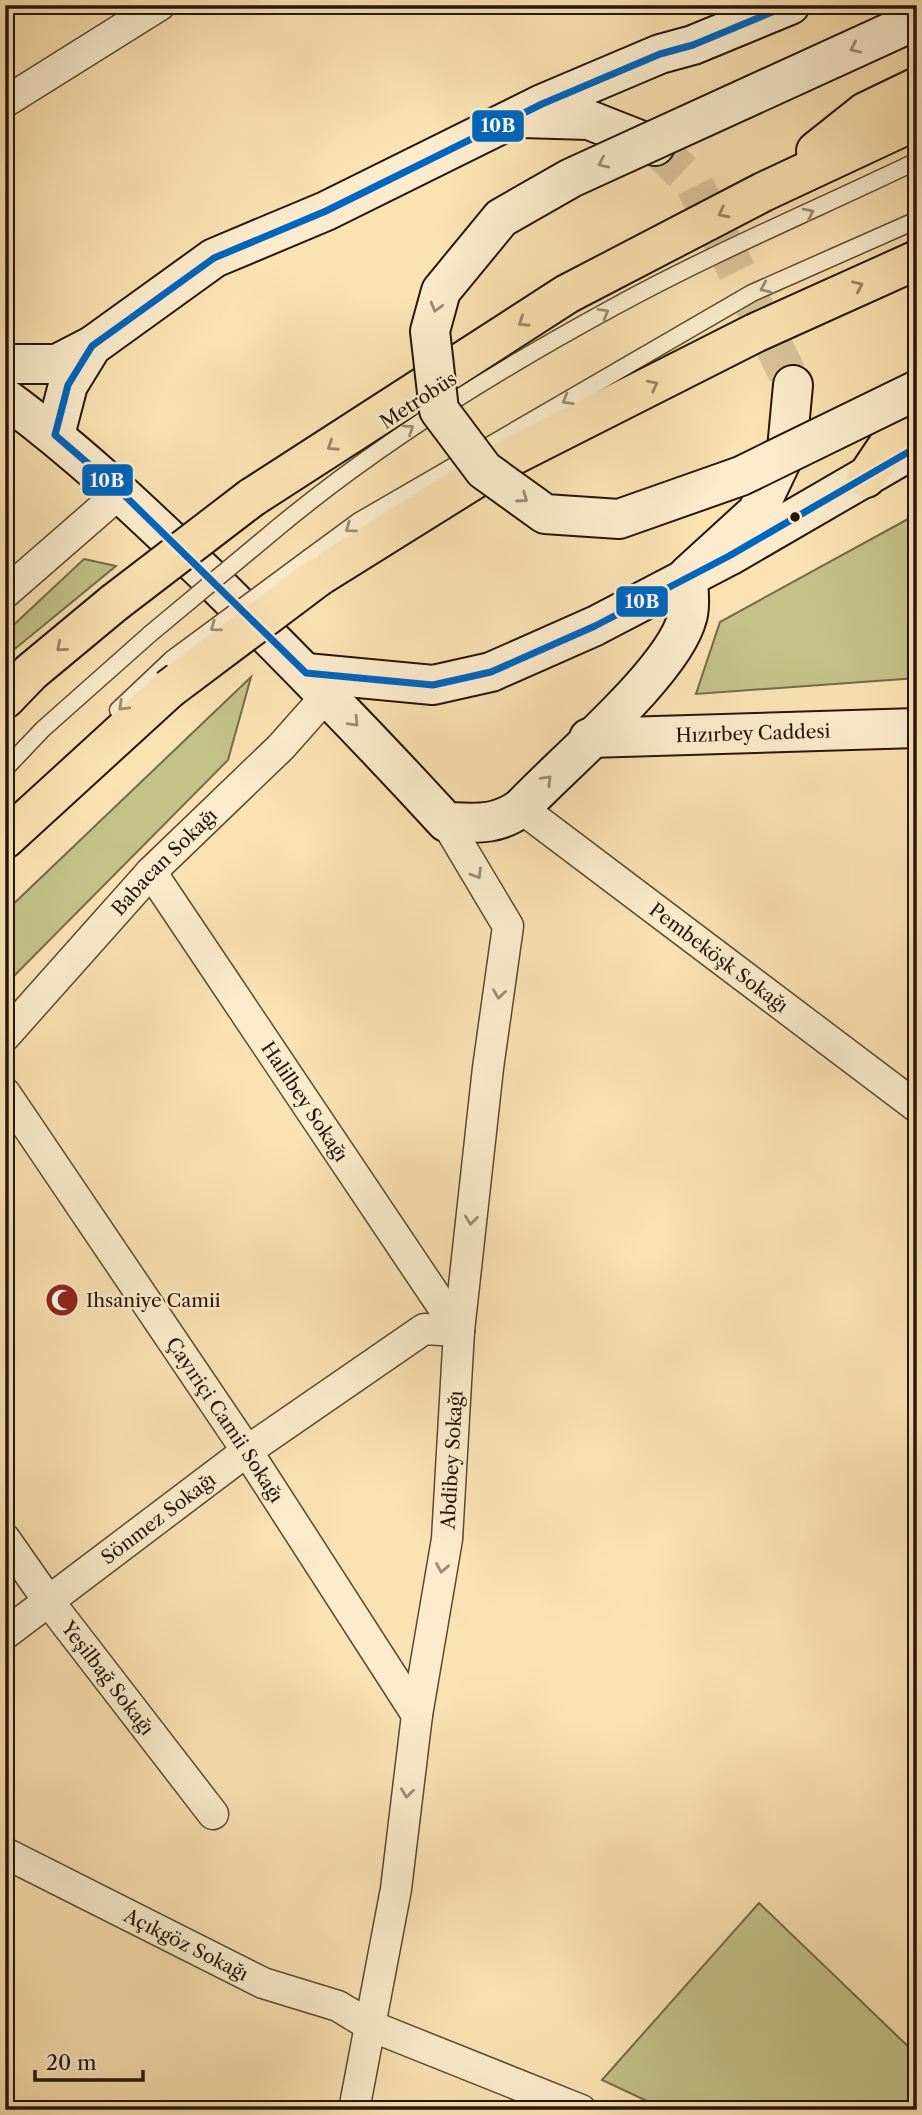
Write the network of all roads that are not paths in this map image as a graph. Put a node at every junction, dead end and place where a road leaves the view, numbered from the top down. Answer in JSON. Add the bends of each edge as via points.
{"nodes":[{"id":1,"x":160,"y":5,"type":"edge"},
{"id":2,"x":790,"y":5,"type":"edge"},
{"id":3,"x":917,"y":20,"type":"edge"},
{"id":4,"x":917,"y":87,"type":"edge"},
{"id":5,"x":5,"y":102,"type":"edge"},
{"id":6,"x":514,"y":118,"type":"junction"},
{"id":7,"x":917,"y":120,"type":"edge"},
{"id":8,"x":655,"y":146,"type":"tunnel mouth"},
{"id":9,"x":917,"y":161,"type":"edge"},
{"id":10,"x":763,"y":192,"type":"junction"},
{"id":11,"x":917,"y":220,"type":"edge"},
{"id":12,"x":917,"y":260,"type":"edge"},
{"id":13,"x":92,"y":346,"type":"junction"},
{"id":14,"x":5,"y":364,"type":"edge"},
{"id":15,"x":793,"y":385,"type":"tunnel mouth"},
{"id":16,"x":917,"y":390,"type":"edge"},
{"id":17,"x":5,"y":398,"type":"edge"},
{"id":18,"x":917,"y":402,"type":"edge"},
{"id":19,"x":55,"y":435,"type":"junction"},
{"id":20,"x":917,"y":447,"type":"edge"},
{"id":21,"x":866,"y":478,"type":"junction"},
{"id":22,"x":121,"y":492,"type":"junction"},
{"id":23,"x":314,"y":567,"type":"junction"},
{"id":24,"x":688,"y":575,"type":"junction"},
{"id":25,"x":5,"y":593,"type":"edge"},
{"id":26,"x":170,"y":674,"type":"junction"},
{"id":27,"x":317,"y":683,"type":"junction"},
{"id":28,"x":5,"y":699,"type":"edge"},
{"id":29,"x":103,"y":724,"type":"dead end"},
{"id":30,"x":917,"y":728,"type":"edge"},
{"id":31,"x":589,"y":738,"type":"junction"},
{"id":32,"x":5,"y":769,"type":"edge"},
{"id":33,"x":44,"y":780,"type":"dead end"},
{"id":34,"x":521,"y":808,"type":"junction"},
{"id":35,"x":5,"y":818,"type":"edge"},
{"id":36,"x":446,"y":822,"type":"junction"},
{"id":37,"x":5,"y":839,"type":"edge"},
{"id":38,"x":151,"y":872,"type":"junction"},
{"id":39,"x":5,"y":1036,"type":"edge"},
{"id":40,"x":5,"y":1093,"type":"edge"},
{"id":41,"x":917,"y":1107,"type":"edge"},
{"id":42,"x":459,"y":1331,"type":"junction"},
{"id":43,"x":247,"y":1451,"type":"junction"},
{"id":44,"x":5,"y":1539,"type":"edge"},
{"id":45,"x":47,"y":1600,"type":"junction"},
{"id":46,"x":5,"y":1634,"type":"edge"},
{"id":47,"x":417,"y":1715,"type":"junction"},
{"id":48,"x":213,"y":1814,"type":"dead end"},
{"id":49,"x":5,"y":1853,"type":"edge"},
{"id":50,"x":371,"y":2026,"type":"junction"},
{"id":51,"x":354,"y":2110,"type":"edge"},
{"id":52,"x":581,"y":2110,"type":"edge"}],
"edges":[{"from":1,"to":5,"type":"street"},
{"from":2,"to":6,"type":"main road","via":[[660,54]]},
{"from":3,"to":16,"type":"main road","one_way":true,"bridge":true,"via":[[571,178],[501,218],[441,291],[430,331],[439,410],[484,470],[545,513],[620,519],[741,476]]},
{"from":4,"to":10,"type":"highway","via":[[865,112]]},
{"from":6,"to":8,"type":"main road","via":[[589,120]]},
{"from":6,"to":13,"type":"main road","via":[[326,211],[214,258]]},
{"from":7,"to":10,"type":"highway"},
{"from":32,"to":9,"type":"lane","name":"Metrobüs","one_way":true,"bridge":true,"via":[[150,634],[341,475],[441,408],[613,307]]},
{"from":10,"to":28,"type":"highway","one_way":true,"bridge":true,"via":[[567,294],[251,498],[114,603]]},
{"from":11,"to":23,"type":"lane","one_way":true,"via":[[752,293],[359,522]]},
{"from":23,"to":12,"type":"highway","one_way":true,"via":[[510,457],[755,333]]},
{"from":13,"to":14,"type":"main road","via":[[57,364]]},
{"from":13,"to":19,"type":"main road","via":[[68,385]]},
{"from":15,"to":24,"type":"main road","via":[[788,449],[757,512]]},
{"from":17,"to":19,"type":"main road"},
{"from":18,"to":21,"type":"highway"},
{"from":19,"to":22,"type":"main road"},
{"from":20,"to":21,"type":"main road"},
{"from":21,"to":24,"type":"main road"},
{"from":22,"to":25,"type":"street"},
{"from":22,"to":27,"type":"main road"},
{"from":23,"to":26,"type":"highway","bridge":true},
{"from":24,"to":27,"type":"main road","via":[[595,626],[491,672],[433,685]]},
{"from":24,"to":31,"type":"main road","via":[[688,617],[672,650]]},
{"from":26,"to":29,"type":"lane","one_way":true},
{"from":26,"to":37,"type":"highway"},
{"from":27,"to":36,"type":"main road","one_way":true},
{"from":27,"to":38,"type":"street","name":"Babacan Sokağı","via":[[281,747]]},
{"from":30,"to":31,"type":"main road","name":"Hızırbey Caddesi"},
{"from":34,"to":31,"type":"main road","one_way":true},
{"from":33,"to":35,"type":"lane"},
{"from":34,"to":36,"type":"main road","via":[[503,820]]},
{"from":34,"to":41,"type":"street","name":"Pembeköşk Sokağı"},
{"from":36,"to":42,"type":"street","name":"Abdibey Sokağı","one_way":true,"via":[[508,926]]},
{"from":38,"to":39,"type":"street","name":"Babacan Sokağı"},
{"from":38,"to":42,"type":"street","name":"Halilbey Sokağı"},
{"from":40,"to":43,"type":"street","name":"Çayıriçi Camii Sokağı"},
{"from":42,"to":43,"type":"street","name":"Sönmez Sokağı","via":[[424,1329]]},
{"from":42,"to":47,"type":"street","name":"Abdibey Sokağı","one_way":true,"via":[[447,1539]]},
{"from":43,"to":45,"type":"street","name":"Sönmez Sokağı"},
{"from":43,"to":47,"type":"street","name":"Çayıriçi Camii Sokağı"},
{"from":44,"to":45,"type":"street","name":"Yeşilbağ Sokağı"},
{"from":45,"to":46,"type":"street","name":"Sönmez Sokağı"},
{"from":45,"to":48,"type":"street","name":"Yeşilbağ Sokağı"},
{"from":47,"to":50,"type":"street","name":"Abdibey Sokağı","one_way":true,"via":[[396,1889]]},
{"from":49,"to":50,"type":"street","name":"Açıkgöz Sokağı","via":[[263,1983],[338,2006]]},
{"from":50,"to":51,"type":"street","name":"Abdibey Sokağı"},
{"from":50,"to":52,"type":"street","name":"Açıkgöz Sokağı"}]}
